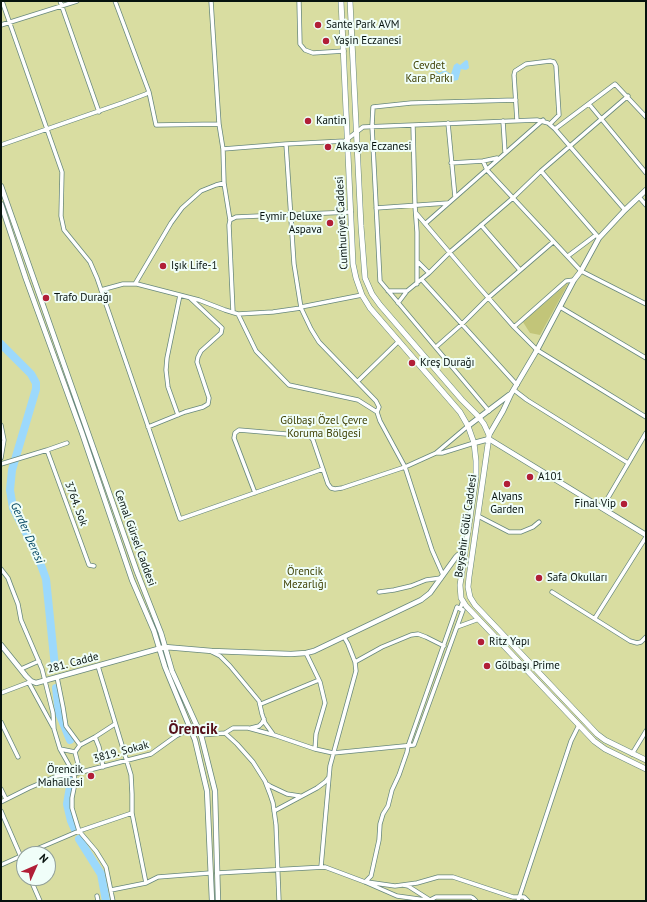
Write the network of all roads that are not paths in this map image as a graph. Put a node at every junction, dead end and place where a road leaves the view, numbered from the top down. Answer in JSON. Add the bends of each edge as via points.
{"nodes":[{"id":1,"x":2,"y":1,"type":"edge"},
{"id":2,"x":60,"y":1,"type":"edge"},
{"id":3,"x":77,"y":1,"type":"edge"},
{"id":4,"x":115,"y":1,"type":"edge"},
{"id":5,"x":211,"y":1,"type":"edge"},
{"id":6,"x":299,"y":1,"type":"edge"},
{"id":7,"x":341,"y":1,"type":"edge"},
{"id":8,"x":350,"y":1,"type":"edge"},
{"id":9,"x":62,"y":6,"type":"junction"},
{"id":10,"x":10,"y":22,"type":"junction"},
{"id":11,"x":1,"y":25,"type":"edge"},
{"id":12,"x":344,"y":51,"type":"junction"},
{"id":13,"x":149,"y":92,"type":"junction"},
{"id":14,"x":628,"y":96,"type":"junction"},
{"id":15,"x":516,"y":100,"type":"junction"},
{"id":16,"x":588,"y":104,"type":"junction"},
{"id":17,"x":99,"y":112,"type":"junction"},
{"id":18,"x":646,"y":117,"type":"edge"},
{"id":19,"x":601,"y":119,"type":"junction"},
{"id":20,"x":517,"y":120,"type":"junction"},
{"id":21,"x":542,"y":120,"type":"junction"},
{"id":22,"x":503,"y":121,"type":"junction"},
{"id":23,"x":448,"y":123,"type":"junction"},
{"id":24,"x":219,"y":124,"type":"junction"},
{"id":25,"x":550,"y":124,"type":"junction"},
{"id":26,"x":413,"y":125,"type":"junction"},
{"id":27,"x":372,"y":126,"type":"junction"},
{"id":28,"x":47,"y":128,"type":"junction"},
{"id":29,"x":555,"y":129,"type":"junction"},
{"id":30,"x":357,"y":131,"type":"junction"},
{"id":31,"x":348,"y":139,"type":"junction"},
{"id":32,"x":286,"y":144,"type":"junction"},
{"id":33,"x":1,"y":145,"type":"edge"},
{"id":34,"x":570,"y":146,"type":"junction"},
{"id":35,"x":223,"y":149,"type":"junction"},
{"id":36,"x":505,"y":152,"type":"junction"},
{"id":37,"x":498,"y":158,"type":"junction"},
{"id":38,"x":483,"y":161,"type":"junction"},
{"id":39,"x":451,"y":163,"type":"junction"},
{"id":40,"x":487,"y":170,"type":"junction"},
{"id":41,"x":541,"y":171,"type":"junction"},
{"id":42,"x":646,"y":173,"type":"edge"},
{"id":43,"x":224,"y":183,"type":"junction"},
{"id":44,"x":1,"y":186,"type":"edge"},
{"id":45,"x":646,"y":190,"type":"edge"},
{"id":46,"x":455,"y":197,"type":"junction"},
{"id":47,"x":514,"y":197,"type":"junction"},
{"id":48,"x":639,"y":197,"type":"junction"},
{"id":49,"x":449,"y":203,"type":"junction"},
{"id":50,"x":1,"y":204,"type":"edge"},
{"id":51,"x":646,"y":205,"type":"edge"},
{"id":52,"x":415,"y":206,"type":"junction"},
{"id":53,"x":376,"y":208,"type":"junction"},
{"id":54,"x":624,"y":210,"type":"junction"},
{"id":55,"x":351,"y":212,"type":"junction"},
{"id":56,"x":416,"y":213,"type":"junction"},
{"id":57,"x":291,"y":215,"type":"junction"},
{"id":58,"x":230,"y":220,"type":"junction"},
{"id":59,"x":426,"y":223,"type":"junction"},
{"id":60,"x":481,"y":225,"type":"junction"},
{"id":61,"x":598,"y":236,"type":"junction"},
{"id":62,"x":553,"y":242,"type":"junction"},
{"id":63,"x":450,"y":252,"type":"junction"},
{"id":64,"x":568,"y":256,"type":"junction"},
{"id":65,"x":418,"y":262,"type":"junction"},
{"id":66,"x":520,"y":270,"type":"junction"},
{"id":67,"x":581,"y":271,"type":"junction"},
{"id":68,"x":429,"y":273,"type":"junction"},
{"id":69,"x":422,"y":280,"type":"junction"},
{"id":70,"x":574,"y":280,"type":"junction"},
{"id":71,"x":135,"y":284,"type":"junction"},
{"id":72,"x":416,"y":284,"type":"junction"},
{"id":73,"x":101,"y":290,"type":"junction"},
{"id":74,"x":388,"y":291,"type":"junction"},
{"id":75,"x":407,"y":291,"type":"junction"},
{"id":76,"x":180,"y":295,"type":"junction"},
{"id":77,"x":362,"y":295,"type":"junction"},
{"id":78,"x":190,"y":298,"type":"junction"},
{"id":79,"x":488,"y":298,"type":"junction"},
{"id":80,"x":398,"y":303,"type":"junction"},
{"id":81,"x":646,"y":304,"type":"edge"},
{"id":82,"x":301,"y":307,"type":"junction"},
{"id":83,"x":560,"y":307,"type":"junction"},
{"id":84,"x":233,"y":312,"type":"junction"},
{"id":85,"x":238,"y":314,"type":"junction"},
{"id":86,"x":462,"y":324,"type":"junction"},
{"id":87,"x":514,"y":327,"type":"junction"},
{"id":88,"x":399,"y":342,"type":"junction"},
{"id":89,"x":436,"y":347,"type":"junction"},
{"id":90,"x":537,"y":350,"type":"junction"},
{"id":91,"x":646,"y":358,"type":"edge"},
{"id":92,"x":358,"y":381,"type":"junction"},
{"id":93,"x":517,"y":385,"type":"junction"},
{"id":94,"x":512,"y":392,"type":"junction"},
{"id":95,"x":489,"y":411,"type":"junction"},
{"id":96,"x":378,"y":412,"type":"junction"},
{"id":97,"x":178,"y":415,"type":"junction"},
{"id":98,"x":646,"y":417,"type":"edge"},
{"id":99,"x":479,"y":418,"type":"junction"},
{"id":100,"x":1,"y":425,"type":"edge"},
{"id":101,"x":468,"y":426,"type":"junction"},
{"id":102,"x":148,"y":427,"type":"junction"},
{"id":103,"x":646,"y":433,"type":"edge"},
{"id":104,"x":488,"y":437,"type":"junction"},
{"id":105,"x":67,"y":442,"type":"dead end"},
{"id":106,"x":474,"y":443,"type":"junction"},
{"id":107,"x":47,"y":450,"type":"junction"},
{"id":108,"x":436,"y":453,"type":"junction"},
{"id":109,"x":1,"y":458,"type":"edge"},
{"id":110,"x":628,"y":463,"type":"junction"},
{"id":111,"x":1,"y":464,"type":"edge"},
{"id":112,"x":405,"y":467,"type":"junction"},
{"id":113,"x":323,"y":469,"type":"junction"},
{"id":114,"x":255,"y":493,"type":"junction"},
{"id":115,"x":602,"y":508,"type":"junction"},
{"id":116,"x":478,"y":516,"type":"junction"},
{"id":117,"x":539,"y":522,"type":"dead end"},
{"id":118,"x":646,"y":536,"type":"edge"},
{"id":119,"x":466,"y":546,"type":"junction"},
{"id":120,"x":473,"y":547,"type":"junction"},
{"id":121,"x":464,"y":555,"type":"junction"},
{"id":122,"x":463,"y":565,"type":"junction"},
{"id":123,"x":94,"y":566,"type":"dead end"},
{"id":124,"x":471,"y":566,"type":"junction"},
{"id":125,"x":1,"y":569,"type":"edge"},
{"id":126,"x":442,"y":576,"type":"junction"},
{"id":127,"x":378,"y":592,"type":"dead end"},
{"id":128,"x":552,"y":592,"type":"dead end"},
{"id":129,"x":470,"y":597,"type":"junction"},
{"id":130,"x":463,"y":601,"type":"junction"},
{"id":131,"x":460,"y":609,"type":"junction"},
{"id":132,"x":595,"y":618,"type":"junction"},
{"id":133,"x":479,"y":619,"type":"junction"},
{"id":134,"x":457,"y":627,"type":"junction"},
{"id":135,"x":344,"y":637,"type":"junction"},
{"id":136,"x":646,"y":637,"type":"edge"},
{"id":137,"x":1,"y":645,"type":"edge"},
{"id":138,"x":443,"y":645,"type":"junction"},
{"id":139,"x":165,"y":647,"type":"junction"},
{"id":140,"x":449,"y":648,"type":"junction"},
{"id":141,"x":160,"y":649,"type":"junction"},
{"id":142,"x":212,"y":651,"type":"junction"},
{"id":143,"x":306,"y":653,"type":"junction"},
{"id":144,"x":38,"y":661,"type":"junction"},
{"id":145,"x":355,"y":662,"type":"junction"},
{"id":146,"x":98,"y":666,"type":"junction"},
{"id":147,"x":20,"y":669,"type":"junction"},
{"id":148,"x":57,"y":677,"type":"junction"},
{"id":149,"x":44,"y":680,"type":"junction"},
{"id":150,"x":319,"y":680,"type":"junction"},
{"id":151,"x":30,"y":682,"type":"junction"},
{"id":152,"x":1,"y":693,"type":"edge"},
{"id":153,"x":261,"y":704,"type":"junction"},
{"id":154,"x":264,"y":719,"type":"junction"},
{"id":155,"x":584,"y":720,"type":"junction"},
{"id":156,"x":1,"y":722,"type":"edge"},
{"id":157,"x":115,"y":724,"type":"junction"},
{"id":158,"x":579,"y":725,"type":"junction"},
{"id":159,"x":248,"y":728,"type":"junction"},
{"id":160,"x":54,"y":729,"type":"junction"},
{"id":161,"x":190,"y":729,"type":"junction"},
{"id":162,"x":646,"y":731,"type":"edge"},
{"id":163,"x":225,"y":733,"type":"junction"},
{"id":164,"x":597,"y":734,"type":"junction"},
{"id":165,"x":200,"y":735,"type":"junction"},
{"id":166,"x":274,"y":735,"type":"junction"},
{"id":167,"x":95,"y":737,"type":"junction"},
{"id":168,"x":592,"y":739,"type":"junction"},
{"id":169,"x":80,"y":744,"type":"junction"},
{"id":170,"x":408,"y":746,"type":"junction"},
{"id":171,"x":60,"y":749,"type":"junction"},
{"id":172,"x":315,"y":749,"type":"junction"},
{"id":173,"x":75,"y":752,"type":"junction"},
{"id":174,"x":334,"y":753,"type":"junction"},
{"id":175,"x":632,"y":754,"type":"junction"},
{"id":176,"x":18,"y":757,"type":"dead end"},
{"id":177,"x":646,"y":760,"type":"edge"},
{"id":178,"x":126,"y":762,"type":"junction"},
{"id":179,"x":103,"y":767,"type":"junction"},
{"id":180,"x":646,"y":769,"type":"edge"},
{"id":181,"x":80,"y":772,"type":"junction"},
{"id":182,"x":74,"y":774,"type":"junction"},
{"id":183,"x":329,"y":777,"type":"junction"},
{"id":184,"x":265,"y":781,"type":"junction"},
{"id":185,"x":1,"y":789,"type":"edge"},
{"id":186,"x":301,"y":796,"type":"junction"},
{"id":187,"x":6,"y":799,"type":"junction"},
{"id":188,"x":1,"y":802,"type":"edge"},
{"id":189,"x":274,"y":810,"type":"junction"},
{"id":190,"x":1,"y":811,"type":"edge"},
{"id":191,"x":132,"y":813,"type":"junction"},
{"id":192,"x":79,"y":831,"type":"junction"},
{"id":193,"x":18,"y":846,"type":"edge"},
{"id":194,"x":44,"y":846,"type":"edge"},
{"id":195,"x":16,"y":858,"type":"edge"},
{"id":196,"x":1,"y":865,"type":"edge"},
{"id":197,"x":320,"y":867,"type":"junction"},
{"id":198,"x":278,"y":870,"type":"junction"},
{"id":199,"x":210,"y":873,"type":"junction"},
{"id":200,"x":217,"y":873,"type":"junction"},
{"id":201,"x":365,"y":882,"type":"junction"},
{"id":202,"x":146,"y":883,"type":"junction"},
{"id":203,"x":401,"y":885,"type":"junction"},
{"id":204,"x":33,"y":886,"type":"edge"},
{"id":205,"x":111,"y":890,"type":"junction"},
{"id":206,"x":97,"y":896,"type":"dead end"},
{"id":207,"x":518,"y":899,"type":"edge"},
{"id":208,"x":40,"y":901,"type":"edge"},
{"id":209,"x":98,"y":901,"type":"edge"},
{"id":210,"x":113,"y":901,"type":"edge"},
{"id":211,"x":212,"y":901,"type":"edge"},
{"id":212,"x":218,"y":901,"type":"edge"},
{"id":213,"x":279,"y":901,"type":"edge"},
{"id":214,"x":431,"y":901,"type":"edge"},
{"id":215,"x":476,"y":901,"type":"edge"},
{"id":216,"x":528,"y":901,"type":"edge"}],
"edges":[{"from":1,"to":10,"type":"street"},
{"from":2,"to":9,"type":"street"},
{"from":3,"to":9,"type":"street"},
{"from":4,"to":13,"type":"street"},
{"from":5,"to":24,"type":"street"},
{"from":6,"to":12,"type":"street","via":[[300,44],[305,50],[313,53]]},
{"from":7,"to":12,"type":"main road","name":"Cumhuriyet Caddesi"},
{"from":8,"to":30,"type":"main road","name":"Cumhuriyet Caddesi"},
{"from":9,"to":10,"type":"street"},
{"from":9,"to":17,"type":"street"},
{"from":10,"to":11,"type":"street"},
{"from":10,"to":28,"type":"street"},
{"from":12,"to":31,"type":"main road","name":"Cumhuriyet Caddesi"},
{"from":13,"to":17,"type":"street"},
{"from":13,"to":24,"type":"street","via":[[156,125]]},
{"from":14,"to":16,"type":"street","via":[[615,84]]},
{"from":14,"to":18,"type":"street"},
{"from":14,"to":19,"type":"street"},
{"from":15,"to":20,"type":"street"},
{"from":15,"to":25,"type":"street","via":[[516,71],[526,64],[554,62],[557,71],[559,115]]},
{"from":15,"to":27,"type":"street","via":[[411,103],[373,107]]},
{"from":16,"to":19,"type":"street"},
{"from":16,"to":29,"type":"street"},
{"from":17,"to":28,"type":"street"},
{"from":19,"to":34,"type":"street"},
{"from":19,"to":42,"type":"street"},
{"from":20,"to":21,"type":"street"},
{"from":20,"to":22,"type":"street"},
{"from":21,"to":25,"type":"street"},
{"from":21,"to":36,"type":"street"},
{"from":22,"to":23,"type":"street"},
{"from":22,"to":36,"type":"street"},
{"from":23,"to":26,"type":"street"},
{"from":23,"to":39,"type":"street"},
{"from":24,"to":35,"type":"street"},
{"from":25,"to":29,"type":"street"},
{"from":26,"to":27,"type":"street"},
{"from":26,"to":52,"type":"street"},
{"from":27,"to":30,"type":"street"},
{"from":27,"to":53,"type":"street"},
{"from":28,"to":33,"type":"street"},
{"from":28,"to":73,"type":"street","via":[[62,172],[61,216],[64,230],[90,262]]},
{"from":29,"to":34,"type":"street"},
{"from":30,"to":31,"type":"street"},
{"from":30,"to":99,"type":"main road","name":"Cumhuriyet Caddesi","via":[[364,272],[369,288],[380,305]]},
{"from":31,"to":32,"type":"street"},
{"from":31,"to":55,"type":"main road","name":"Cumhuriyet Caddesi"},
{"from":32,"to":35,"type":"street"},
{"from":32,"to":57,"type":"street"},
{"from":34,"to":41,"type":"street"},
{"from":34,"to":54,"type":"street"},
{"from":35,"to":43,"type":"street"},
{"from":36,"to":37,"type":"street"},
{"from":37,"to":38,"type":"street"},
{"from":37,"to":40,"type":"street"},
{"from":38,"to":39,"type":"street"},
{"from":38,"to":40,"type":"street"},
{"from":39,"to":46,"type":"street"},
{"from":40,"to":46,"type":"street"},
{"from":40,"to":47,"type":"street"},
{"from":41,"to":47,"type":"street"},
{"from":41,"to":61,"type":"street"},
{"from":43,"to":58,"type":"street"},
{"from":43,"to":71,"type":"street","via":[[201,191],[182,208]]},
{"from":44,"to":139,"type":"street","name":"Cemal Gürsel Caddesi"},
{"from":45,"to":48,"type":"street"},
{"from":46,"to":49,"type":"street"},
{"from":47,"to":60,"type":"street"},
{"from":47,"to":62,"type":"street"},
{"from":48,"to":51,"type":"street"},
{"from":48,"to":54,"type":"street"},
{"from":49,"to":52,"type":"street"},
{"from":49,"to":59,"type":"street"},
{"from":50,"to":141,"type":"street","name":"Cemal Gürsel Caddesi","via":[[132,580]]},
{"from":52,"to":53,"type":"street"},
{"from":52,"to":56,"type":"street"},
{"from":53,"to":74,"type":"street","via":[[380,276]]},
{"from":54,"to":61,"type":"street"},
{"from":55,"to":57,"type":"street"},
{"from":55,"to":77,"type":"main road","name":"Cumhuriyet Caddesi","via":[[354,272]]},
{"from":56,"to":59,"type":"street"},
{"from":56,"to":65,"type":"street"},
{"from":57,"to":58,"type":"street","via":[[236,217]]},
{"from":57,"to":82,"type":"street","via":[[294,264]]},
{"from":58,"to":84,"type":"street"},
{"from":59,"to":63,"type":"street"},
{"from":60,"to":63,"type":"street"},
{"from":60,"to":66,"type":"street"},
{"from":61,"to":64,"type":"street"},
{"from":61,"to":67,"type":"street"},
{"from":62,"to":64,"type":"street"},
{"from":62,"to":66,"type":"street"},
{"from":63,"to":68,"type":"street"},
{"from":63,"to":79,"type":"street"},
{"from":64,"to":67,"type":"street"},
{"from":65,"to":68,"type":"street"},
{"from":65,"to":72,"type":"street"},
{"from":66,"to":79,"type":"street"},
{"from":67,"to":70,"type":"street"},
{"from":67,"to":81,"type":"street"},
{"from":68,"to":69,"type":"street"},
{"from":69,"to":72,"type":"street"},
{"from":69,"to":86,"type":"street"},
{"from":70,"to":83,"type":"street"},
{"from":70,"to":87,"type":"street","via":[[566,281]]},
{"from":71,"to":73,"type":"street","via":[[123,284]]},
{"from":71,"to":76,"type":"street"},
{"from":72,"to":75,"type":"street"},
{"from":73,"to":102,"type":"street"},
{"from":74,"to":75,"type":"street"},
{"from":74,"to":80,"type":"street"},
{"from":75,"to":80,"type":"street"},
{"from":76,"to":78,"type":"street"},
{"from":76,"to":97,"type":"street","via":[[166,370],[168,388]]},
{"from":77,"to":82,"type":"street"},
{"from":77,"to":88,"type":"main road","name":"Cumhuriyet Caddesi"},
{"from":78,"to":84,"type":"street"},
{"from":78,"to":97,"type":"street","via":[[222,328],[221,333],[201,351],[197,362],[209,398],[208,404]]},
{"from":79,"to":86,"type":"street"},
{"from":79,"to":87,"type":"street"},
{"from":80,"to":89,"type":"street"},
{"from":82,"to":85,"type":"street"},
{"from":82,"to":92,"type":"street","via":[[310,329],[319,342]]},
{"from":83,"to":90,"type":"street"},
{"from":83,"to":91,"type":"street"},
{"from":84,"to":85,"type":"street"},
{"from":85,"to":96,"type":"street","via":[[256,351],[289,385],[358,400]]},
{"from":86,"to":89,"type":"street"},
{"from":86,"to":93,"type":"street"},
{"from":87,"to":90,"type":"street"},
{"from":88,"to":92,"type":"street"},
{"from":88,"to":101,"type":"main road","name":"Cumhuriyet Caddesi","via":[[460,412]]},
{"from":89,"to":95,"type":"street"},
{"from":90,"to":93,"type":"street"},
{"from":90,"to":98,"type":"street"},
{"from":92,"to":96,"type":"street","via":[[376,401]]},
{"from":93,"to":94,"type":"street"},
{"from":94,"to":95,"type":"street"},
{"from":94,"to":104,"type":"street"},
{"from":94,"to":110,"type":"street"},
{"from":95,"to":99,"type":"street"},
{"from":96,"to":112,"type":"street","via":[[380,421]]},
{"from":97,"to":102,"type":"street"},
{"from":99,"to":101,"type":"street"},
{"from":99,"to":104,"type":"main road","via":[[486,428]]},
{"from":100,"to":109,"type":"street","via":[[4,440]]},
{"from":101,"to":106,"type":"main road","name":"Cumhuriyet Caddesi"},
{"from":101,"to":108,"type":"street"},
{"from":102,"to":114,"type":"street","via":[[180,519]]},
{"from":103,"to":110,"type":"street"},
{"from":104,"to":106,"type":"street"},
{"from":104,"to":115,"type":"street"},
{"from":104,"to":116,"type":"main road","name":"Beyşehir Gölü Caddesi"},
{"from":105,"to":107,"type":"street"},
{"from":106,"to":108,"type":"street"},
{"from":106,"to":119,"type":"main road","name":"Cumhuriyet Caddesi","via":[[476,477]]},
{"from":107,"to":111,"type":"street"},
{"from":107,"to":123,"type":"street","name":"3764. Sok","via":[[89,565]]},
{"from":108,"to":112,"type":"street"},
{"from":110,"to":115,"type":"street"},
{"from":112,"to":113,"type":"street","via":[[335,489],[328,484]]},
{"from":112,"to":126,"type":"street"},
{"from":113,"to":114,"type":"street"},
{"from":113,"to":114,"type":"street","via":[[310,436],[239,430],[234,438]]},
{"from":115,"to":118,"type":"street"},
{"from":116,"to":117,"type":"street","via":[[509,532],[521,532]]},
{"from":116,"to":120,"type":"main road","name":"Beyşehir Gölü Caddesi"},
{"from":118,"to":132,"type":"street"},
{"from":119,"to":120,"type":"main road"},
{"from":119,"to":121,"type":"main road","name":"Cumhuriyet Caddesi"},
{"from":120,"to":124,"type":"main road","name":"Beyşehir Gölü Caddesi"},
{"from":121,"to":122,"type":"main road","name":"Cumhuriyet Caddesi"},
{"from":121,"to":126,"type":"street","via":[[458,555]]},
{"from":122,"to":124,"type":"main road"},
{"from":122,"to":130,"type":"main road","name":"Cumhuriyet Caddesi","via":[[460,590]]},
{"from":124,"to":129,"type":"main road","name":"Beyşehir Gölü Caddesi","via":[[468,587]]},
{"from":125,"to":144,"type":"street","via":[[8,578],[21,620]]},
{"from":126,"to":127,"type":"street","via":[[411,586]]},
{"from":126,"to":135,"type":"street","via":[[430,593],[421,600]]},
{"from":128,"to":132,"type":"street"},
{"from":129,"to":130,"type":"main road"},
{"from":129,"to":155,"type":"main road"},
{"from":130,"to":131,"type":"street"},
{"from":130,"to":133,"type":"main road"},
{"from":131,"to":134,"type":"street","via":[[463,610]]},
{"from":131,"to":138,"type":"street","via":[[457,607]]},
{"from":132,"to":136,"type":"street","via":[[630,641],[637,643]]},
{"from":133,"to":134,"type":"street"},
{"from":133,"to":158,"type":"main road"},
{"from":134,"to":140,"type":"street"},
{"from":135,"to":143,"type":"street"},
{"from":135,"to":145,"type":"street"},
{"from":137,"to":147,"type":"street"},
{"from":138,"to":140,"type":"street"},
{"from":138,"to":145,"type":"street","via":[[418,634],[411,635]]},
{"from":138,"to":170,"type":"street"},
{"from":139,"to":141,"type":"street","name":"281. Cadde"},
{"from":139,"to":142,"type":"street"},
{"from":139,"to":165,"type":"street","name":"Cemal Gürsel Caddesi","via":[[172,671]]},
{"from":140,"to":170,"type":"street","via":[[414,745]]},
{"from":141,"to":146,"type":"street","name":"281. Cadde"},
{"from":141,"to":161,"type":"street","name":"Cemal Gürsel Caddesi"},
{"from":142,"to":143,"type":"street"},
{"from":142,"to":153,"type":"street","via":[[230,666]]},
{"from":143,"to":150,"type":"street"},
{"from":144,"to":147,"type":"street"},
{"from":144,"to":149,"type":"street"},
{"from":145,"to":174,"type":"street","via":[[356,671]]},
{"from":146,"to":148,"type":"street","name":"281. Cadde"},
{"from":146,"to":157,"type":"street"},
{"from":147,"to":151,"type":"street"},
{"from":148,"to":149,"type":"street","name":"281. Cadde"},
{"from":148,"to":169,"type":"street","via":[[66,726]]},
{"from":149,"to":151,"type":"street","name":"281. Cadde"},
{"from":149,"to":160,"type":"street","via":[[53,713]]},
{"from":150,"to":153,"type":"street"},
{"from":150,"to":172,"type":"street","via":[[325,703],[316,734]]},
{"from":151,"to":152,"type":"street"},
{"from":151,"to":160,"type":"street"},
{"from":153,"to":154,"type":"street"},
{"from":154,"to":159,"type":"street","via":[[259,726]]},
{"from":154,"to":166,"type":"street"},
{"from":155,"to":158,"type":"main road"},
{"from":155,"to":164,"type":"main road"},
{"from":156,"to":176,"type":"street"},
{"from":157,"to":167,"type":"street"},
{"from":157,"to":178,"type":"street"},
{"from":158,"to":168,"type":"main road"},
{"from":158,"to":207,"type":"street","via":[[571,741]]},
{"from":159,"to":163,"type":"street","via":[[233,728]]},
{"from":159,"to":166,"type":"street"},
{"from":160,"to":171,"type":"street"},
{"from":161,"to":178,"type":"street","name":"3819. Sokak","via":[[151,754]]},
{"from":161,"to":199,"type":"street","name":"Cemal Gürsel Caddesi","via":[[207,791]]},
{"from":162,"to":175,"type":"street"},
{"from":163,"to":165,"type":"street"},
{"from":163,"to":184,"type":"street","via":[[246,753]]},
{"from":164,"to":168,"type":"main road"},
{"from":164,"to":175,"type":"main road"},
{"from":165,"to":200,"type":"street","name":"Cemal Gürsel Caddesi","via":[[215,790]]},
{"from":166,"to":172,"type":"street"},
{"from":167,"to":169,"type":"street"},
{"from":167,"to":179,"type":"street"},
{"from":168,"to":180,"type":"main road"},
{"from":169,"to":173,"type":"street"},
{"from":170,"to":174,"type":"street"},
{"from":170,"to":201,"type":"street","via":[[380,824],[371,876]]},
{"from":171,"to":173,"type":"street"},
{"from":171,"to":182,"type":"street"},
{"from":172,"to":174,"type":"street"},
{"from":173,"to":181,"type":"street"},
{"from":174,"to":183,"type":"street"},
{"from":175,"to":177,"type":"main road"},
{"from":178,"to":179,"type":"street","name":"3819. Sokak"},
{"from":178,"to":191,"type":"street","via":[[130,775]]},
{"from":179,"to":181,"type":"street","name":"3819. Sokak"},
{"from":181,"to":182,"type":"street","name":"3819. Sokak"},
{"from":182,"to":187,"type":"street","name":"3819. Sokak","via":[[57,776]]},
{"from":182,"to":192,"type":"street","via":[[72,808]]},
{"from":183,"to":186,"type":"street","via":[[317,788]]},
{"from":183,"to":197,"type":"street"},
{"from":184,"to":186,"type":"street","via":[[287,794]]},
{"from":184,"to":189,"type":"street"},
{"from":185,"to":187,"type":"street"},
{"from":186,"to":189,"type":"street"},
{"from":187,"to":188,"type":"street","name":"3819. Sokak"},
{"from":189,"to":198,"type":"street"},
{"from":190,"to":193,"type":"street"},
{"from":191,"to":192,"type":"street"},
{"from":191,"to":202,"type":"street"},
{"from":192,"to":194,"type":"street"},
{"from":192,"to":205,"type":"street","via":[[102,861],[108,873]]},
{"from":195,"to":196,"type":"street"},
{"from":197,"to":198,"type":"street"},
{"from":197,"to":201,"type":"street"},
{"from":198,"to":200,"type":"street"},
{"from":198,"to":213,"type":"street"},
{"from":199,"to":202,"type":"street","via":[[158,877]]},
{"from":199,"to":211,"type":"street","name":"Cemal Gürsel Caddesi"},
{"from":200,"to":212,"type":"street","name":"Cemal Gürsel Caddesi"},
{"from":201,"to":203,"type":"street"},
{"from":201,"to":214,"type":"street","via":[[396,896]]},
{"from":202,"to":205,"type":"street"},
{"from":203,"to":207,"type":"street","via":[[453,877]]},
{"from":203,"to":214,"type":"street","via":[[408,886]]},
{"from":204,"to":208,"type":"street"},
{"from":205,"to":210,"type":"street"},
{"from":206,"to":209,"type":"street"},
{"from":207,"to":216,"type":"street","via":[[524,898]]},
{"from":214,"to":215,"type":"street","via":[[436,897],[470,897]]}]}
